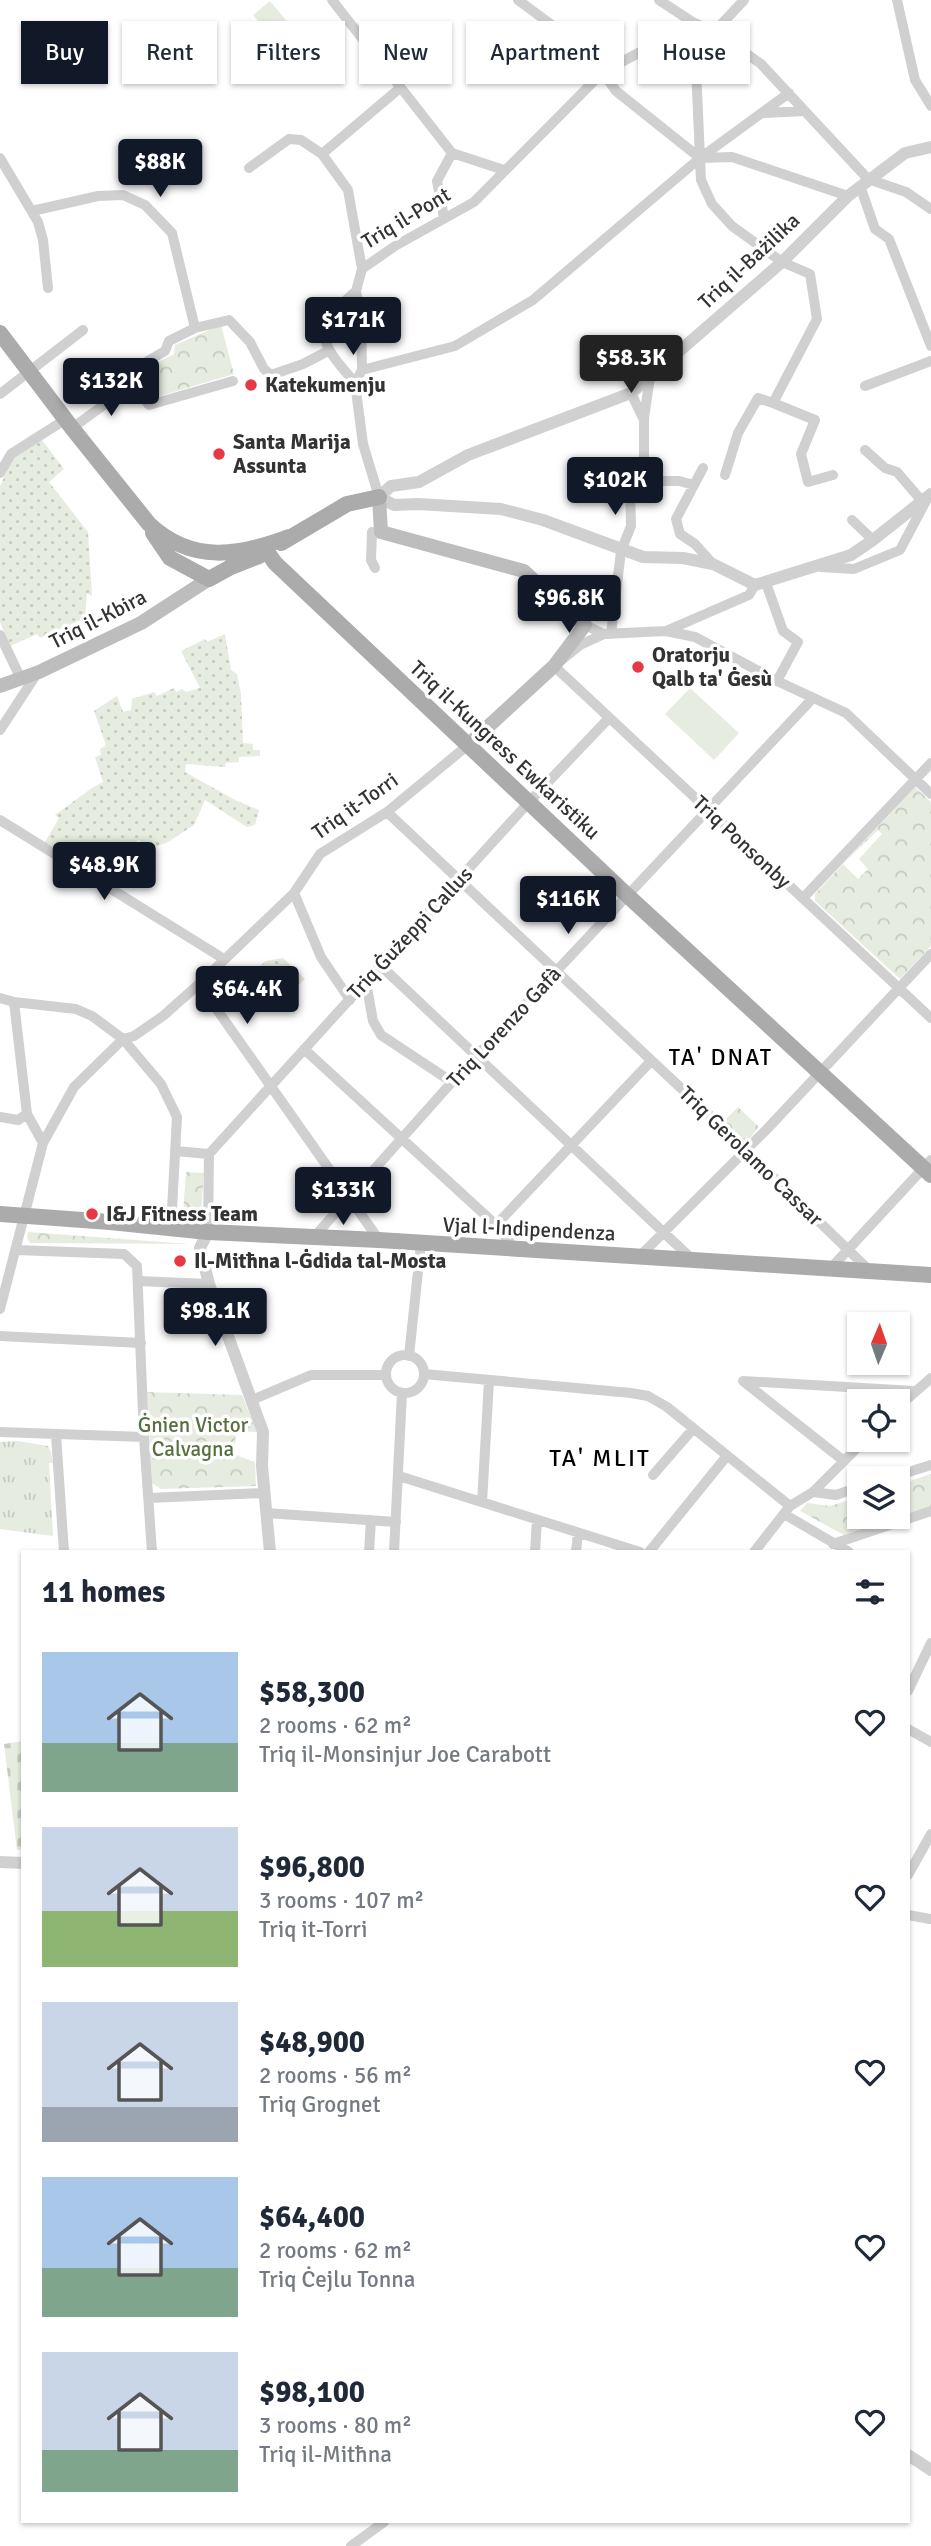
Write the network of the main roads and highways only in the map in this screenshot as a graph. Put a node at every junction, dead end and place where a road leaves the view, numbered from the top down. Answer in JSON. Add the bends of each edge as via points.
{"nodes":[{"id":1,"x":0,"y":333,"type":"edge"},
{"id":2,"x":379,"y":498,"type":"joint"},
{"id":3,"x":149,"y":524,"type":"junction"},
{"id":4,"x":289,"y":537,"type":"junction"},
{"id":5,"x":268,"y":553,"type":"junction"},
{"id":6,"x":208,"y":554,"type":"junction"},
{"id":7,"x":209,"y":579,"type":"junction"},
{"id":8,"x":0,"y":686,"type":"edge"},
{"id":9,"x":468,"y":745,"type":"junction"},
{"id":10,"x":928,"y":1168,"type":"edge"},
{"id":11,"x":0,"y":1213,"type":"edge"},
{"id":12,"x":931,"y":1275,"type":"edge"}],
"edges":[{"from":1,"to":3,"type":"main road"},
{"from":2,"to":4,"type":"main road","name":"Triq il-Bażilika","via":[[347,503]]},
{"from":2,"to":9,"type":"main road","name":"Triq it-Torri","via":[[376,532],[524,571],[585,625],[554,666]]},
{"from":3,"to":6,"type":"main road","via":[[164,538]]},
{"from":3,"to":7,"type":"main road","via":[[170,558]]},
{"from":4,"to":5,"type":"main road"},
{"from":4,"to":6,"type":"main road","via":[[241,552]]},
{"from":5,"to":7,"type":"main road"},
{"from":5,"to":9,"type":"main road","name":"Triq il-Kungress Ewkaristiku"},
{"from":6,"to":7,"type":"main road","via":[[214,573]]},
{"from":7,"to":8,"type":"main road","name":"Triq il-Kbira","via":[[141,623]]},
{"from":9,"to":10,"type":"main road","name":"Triq il-Kungress Ewkaristiku","via":[[818,1072]]},
{"from":11,"to":12,"type":"main road","name":"Vjal l-Indipendenza","via":[[208,1232]]}]}
